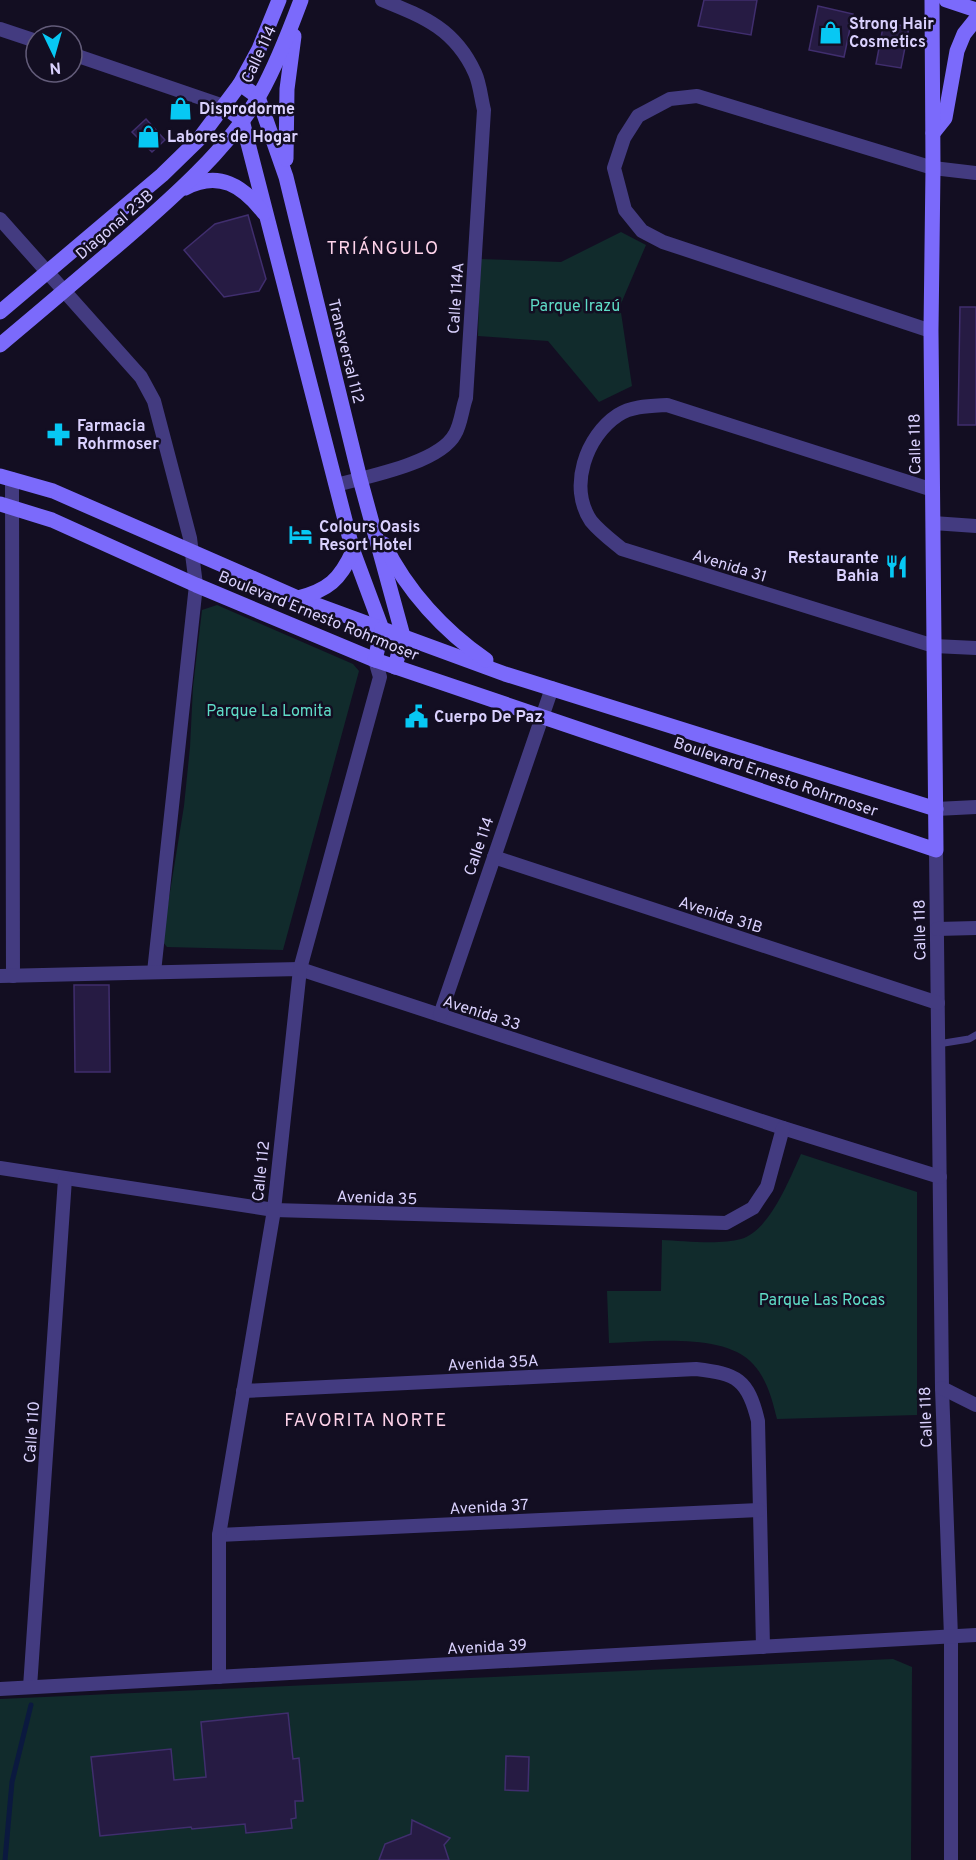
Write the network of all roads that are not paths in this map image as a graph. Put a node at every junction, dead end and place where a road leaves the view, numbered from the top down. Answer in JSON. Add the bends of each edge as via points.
{"nodes":[{"id":1,"x":279,"y":0,"type":"edge"},
{"id":2,"x":382,"y":0,"type":"edge"},
{"id":3,"x":932,"y":0,"type":"edge"},
{"id":4,"x":946,"y":0,"type":"edge"},
{"id":5,"x":301,"y":1,"type":"edge"},
{"id":6,"x":976,"y":10,"type":"edge"},
{"id":7,"x":976,"y":19,"type":"edge"},
{"id":8,"x":0,"y":29,"type":"edge"},
{"id":9,"x":24,"y":37,"type":"edge"},
{"id":10,"x":84,"y":58,"type":"edge"},
{"id":11,"x":240,"y":84,"type":"junction"},
{"id":12,"x":258,"y":97,"type":"junction"},
{"id":13,"x":224,"y":106,"type":"junction"},
{"id":14,"x":242,"y":120,"type":"junction"},
{"id":15,"x":933,"y":133,"type":"junction"},
{"id":16,"x":933,"y":168,"type":"junction"},
{"id":17,"x":976,"y":173,"type":"edge"},
{"id":18,"x":286,"y":177,"type":"junction"},
{"id":19,"x":178,"y":193,"type":"junction"},
{"id":20,"x":268,"y":217,"type":"junction"},
{"id":21,"x":0,"y":219,"type":"edge"},
{"id":22,"x":47,"y":271,"type":"junction"},
{"id":23,"x":65,"y":291,"type":"junction"},
{"id":24,"x":0,"y":312,"type":"edge"},
{"id":25,"x":931,"y":331,"type":"junction"},
{"id":26,"x":0,"y":345,"type":"edge"},
{"id":27,"x":6,"y":477,"type":"edge"},
{"id":28,"x":360,"y":479,"type":"junction"},
{"id":29,"x":336,"y":485,"type":"junction"},
{"id":30,"x":933,"y":490,"type":"junction"},
{"id":31,"x":6,"y":505,"type":"edge"},
{"id":32,"x":371,"y":518,"type":"junction"},
{"id":33,"x":933,"y":523,"type":"junction"},
{"id":34,"x":976,"y":526,"type":"edge"},
{"id":35,"x":352,"y":551,"type":"junction"},
{"id":36,"x":192,"y":553,"type":"junction"},
{"id":37,"x":196,"y":585,"type":"junction"},
{"id":38,"x":298,"y":598,"type":"junction"},
{"id":39,"x":382,"y":628,"type":"junction"},
{"id":40,"x":403,"y":636,"type":"junction"},
{"id":41,"x":934,"y":646,"type":"junction"},
{"id":42,"x":976,"y":648,"type":"edge"},
{"id":43,"x":375,"y":660,"type":"junction"},
{"id":44,"x":395,"y":667,"type":"junction"},
{"id":45,"x":505,"y":674,"type":"junction"},
{"id":46,"x":380,"y":677,"type":"junction"},
{"id":47,"x":552,"y":688,"type":"junction"},
{"id":48,"x":541,"y":715,"type":"junction"},
{"id":49,"x":976,"y":807,"type":"edge"},
{"id":50,"x":936,"y":809,"type":"junction"},
{"id":51,"x":936,"y":850,"type":"junction"},
{"id":52,"x":494,"y":857,"type":"junction"},
{"id":53,"x":976,"y":928,"type":"edge"},
{"id":54,"x":937,"y":929,"type":"junction"},
{"id":55,"x":300,"y":969,"type":"junction"},
{"id":56,"x":154,"y":972,"type":"junction"},
{"id":57,"x":6,"y":976,"type":"edge"},
{"id":58,"x":938,"y":1003,"type":"junction"},
{"id":59,"x":440,"y":1015,"type":"junction"},
{"id":60,"x":976,"y":1035,"type":"edge"},
{"id":61,"x":938,"y":1044,"type":"junction"},
{"id":62,"x":783,"y":1128,"type":"junction"},
{"id":63,"x":0,"y":1168,"type":"edge"},
{"id":64,"x":940,"y":1177,"type":"junction"},
{"id":65,"x":65,"y":1179,"type":"junction"},
{"id":66,"x":274,"y":1210,"type":"junction"},
{"id":67,"x":942,"y":1388,"type":"junction"},
{"id":68,"x":243,"y":1391,"type":"junction"},
{"id":69,"x":976,"y":1405,"type":"edge"},
{"id":70,"x":759,"y":1510,"type":"junction"},
{"id":71,"x":219,"y":1534,"type":"junction"},
{"id":72,"x":976,"y":1635,"type":"edge"},
{"id":73,"x":951,"y":1637,"type":"junction"},
{"id":74,"x":763,"y":1647,"type":"junction"},
{"id":75,"x":219,"y":1677,"type":"junction"},
{"id":76,"x":30,"y":1687,"type":"junction"},
{"id":77,"x":0,"y":1689,"type":"edge"},
{"id":78,"x":951,"y":1860,"type":"edge"}],
"edges":[{"from":1,"to":11,"type":"street","name":"Calle 114"},
{"from":2,"to":28,"type":"street","name":"Calle 114A","via":[[423,16],[452,37],[477,75],[484,110],[466,398],[455,435],[433,456]]},
{"from":3,"to":15,"type":"street","name":"Calle 118"},
{"from":4,"to":6,"type":"street"},
{"from":5,"to":12,"type":"street","name":"Calle 114"},
{"from":5,"to":18,"type":"street","via":[[286,89]]},
{"from":7,"to":15,"type":"street","via":[[957,51],[945,118]]},
{"from":8,"to":9,"type":"street"},
{"from":10,"to":13,"type":"street"},
{"from":11,"to":12,"type":"street"},
{"from":11,"to":13,"type":"street","name":"Calle 114"},
{"from":12,"to":14,"type":"street","name":"Calle 114"},
{"from":12,"to":18,"type":"street","name":"Transversal 112"},
{"from":13,"to":14,"type":"street"},
{"from":13,"to":22,"type":"street","name":"Diagonal 23B","via":[[199,139],[162,175]]},
{"from":14,"to":19,"type":"street","name":"Diagonal 23B"},
{"from":14,"to":20,"type":"street"},
{"from":15,"to":16,"type":"street","name":"Calle 118"},
{"from":16,"to":17,"type":"street"},
{"from":16,"to":25,"type":"street","name":"Calle 118"},
{"from":16,"to":25,"type":"street","via":[[697,96],[670,99],[638,116],[624,138],[614,168],[625,210],[642,231],[663,242]]},
{"from":18,"to":28,"type":"street","name":"Transversal 112"},
{"from":19,"to":20,"type":"street","via":[[196,182],[218,180],[239,187]]},
{"from":19,"to":23,"type":"street","name":"Diagonal 23B"},
{"from":20,"to":29,"type":"street"},
{"from":21,"to":22,"type":"street"},
{"from":22,"to":23,"type":"street"},
{"from":22,"to":24,"type":"street","name":"Diagonal 23B"},
{"from":23,"to":26,"type":"street","name":"Diagonal 23B"},
{"from":23,"to":36,"type":"street","via":[[141,377],[154,401]]},
{"from":25,"to":30,"type":"street","name":"Calle 118"},
{"from":27,"to":31,"type":"street"},
{"from":27,"to":36,"type":"street","name":"Boulevard Ernesto Rohrmoser","via":[[63,495]]},
{"from":28,"to":29,"type":"street","name":"Calle 114A"},
{"from":28,"to":32,"type":"street","name":"Transversal 112"},
{"from":29,"to":35,"type":"street"},
{"from":30,"to":33,"type":"street","name":"Calle 118"},
{"from":30,"to":41,"type":"street","name":"Avenida 31","via":[[667,405],[642,406],[619,414],[587,449],[582,469],[582,496],[590,519],[622,549]]},
{"from":31,"to":37,"type":"street","name":"Boulevard Ernesto Rohrmoser","via":[[103,541]]},
{"from":31,"to":57,"type":"street"},
{"from":32,"to":40,"type":"street","name":"Transversal 112"},
{"from":32,"to":45,"type":"street","via":[[412,590],[471,650]]},
{"from":33,"to":34,"type":"street"},
{"from":33,"to":41,"type":"street","name":"Calle 118"},
{"from":35,"to":38,"type":"street","via":[[345,569],[333,583]]},
{"from":35,"to":39,"type":"street"},
{"from":36,"to":37,"type":"street"},
{"from":36,"to":38,"type":"street","name":"Boulevard Ernesto Rohrmoser"},
{"from":37,"to":43,"type":"street","name":"Boulevard Ernesto Rohrmoser"},
{"from":37,"to":56,"type":"street"},
{"from":38,"to":39,"type":"street","name":"Boulevard Ernesto Rohrmoser"},
{"from":39,"to":40,"type":"street","name":"Boulevard Ernesto Rohrmoser"},
{"from":39,"to":43,"type":"street"},
{"from":40,"to":44,"type":"street"},
{"from":40,"to":45,"type":"street","name":"Boulevard Ernesto Rohrmoser"},
{"from":41,"to":42,"type":"street","name":"Avenida 31"},
{"from":41,"to":50,"type":"street","name":"Calle 118"},
{"from":43,"to":44,"type":"street","name":"Boulevard Ernesto Rohrmoser"},
{"from":43,"to":46,"type":"street"},
{"from":44,"to":46,"type":"street"},
{"from":44,"to":48,"type":"street","name":"Boulevard Ernesto Rohrmoser"},
{"from":45,"to":47,"type":"street","name":"Boulevard Ernesto Rohrmoser"},
{"from":46,"to":55,"type":"street","name":"Calle 112"},
{"from":47,"to":48,"type":"street","name":"Calle 114"},
{"from":47,"to":50,"type":"street","name":"Boulevard Ernesto Rohrmoser"},
{"from":48,"to":51,"type":"street","name":"Boulevard Ernesto Rohrmoser"},
{"from":48,"to":52,"type":"street","name":"Calle 114"},
{"from":49,"to":50,"type":"street"},
{"from":50,"to":51,"type":"street","name":"Calle 118"},
{"from":51,"to":54,"type":"street","name":"Calle 118"},
{"from":52,"to":58,"type":"street","name":"Avenida 31B"},
{"from":52,"to":59,"type":"street","name":"Calle 114"},
{"from":53,"to":54,"type":"street"},
{"from":54,"to":58,"type":"street","name":"Calle 118"},
{"from":55,"to":56,"type":"street","name":"Avenida 33"},
{"from":55,"to":59,"type":"street","name":"Avenida 33"},
{"from":55,"to":66,"type":"street","name":"Calle 112"},
{"from":56,"to":57,"type":"street","name":"Avenida 33"},
{"from":58,"to":61,"type":"street","name":"Calle 118"},
{"from":59,"to":62,"type":"street","name":"Avenida 33"},
{"from":60,"to":61,"type":"lane"},
{"from":61,"to":64,"type":"street","name":"Calle 118"},
{"from":62,"to":64,"type":"street","name":"Avenida 33"},
{"from":62,"to":66,"type":"street","name":"Avenida 35","via":[[767,1187],[753,1208],[726,1223]]},
{"from":63,"to":65,"type":"street","name":"Avenida 35"},
{"from":64,"to":67,"type":"street","name":"Calle 118"},
{"from":65,"to":66,"type":"street","name":"Avenida 35"},
{"from":65,"to":76,"type":"street","name":"Calle 110"},
{"from":66,"to":68,"type":"street","name":"Calle 112"},
{"from":67,"to":69,"type":"street"},
{"from":67,"to":73,"type":"street","name":"Calle 118"},
{"from":68,"to":70,"type":"street","name":"Avenida 35A","via":[[696,1369],[724,1373],[741,1383],[753,1399],[758,1421]]},
{"from":68,"to":71,"type":"street","name":"Calle 112"},
{"from":70,"to":71,"type":"street","name":"Avenida 37"},
{"from":70,"to":74,"type":"street"},
{"from":71,"to":75,"type":"street","name":"Calle 112"},
{"from":72,"to":73,"type":"street","name":"Avenida 39"},
{"from":73,"to":74,"type":"street","name":"Avenida 39"},
{"from":73,"to":78,"type":"street","name":"Calle 118"},
{"from":74,"to":75,"type":"street","name":"Avenida 39"},
{"from":75,"to":76,"type":"street","name":"Avenida 39"},
{"from":76,"to":77,"type":"street","name":"Avenida 39"}]}
